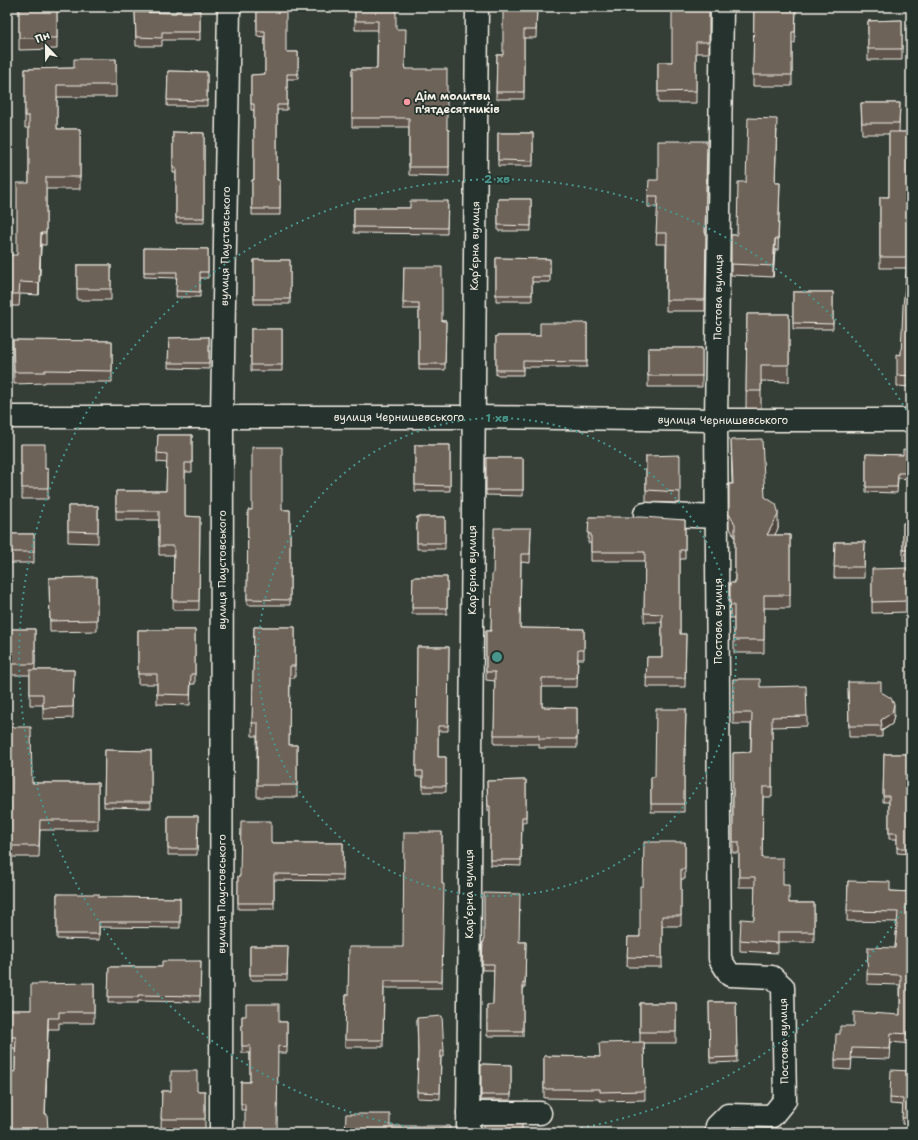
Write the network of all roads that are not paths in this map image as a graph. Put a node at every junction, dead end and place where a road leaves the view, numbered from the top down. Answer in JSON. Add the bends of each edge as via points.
{"nodes":[{"id":1,"x":229,"y":7,"type":"edge"},
{"id":2,"x":477,"y":7,"type":"edge"},
{"id":3,"x":722,"y":7,"type":"edge"},
{"id":4,"x":7,"y":416,"type":"edge"},
{"id":5,"x":222,"y":417,"type":"junction"},
{"id":6,"x":473,"y":417,"type":"junction"},
{"id":7,"x":716,"y":420,"type":"junction"},
{"id":8,"x":911,"y":420,"type":"edge"},
{"id":9,"x":645,"y":514,"type":"dead end"},
{"id":10,"x":717,"y":517,"type":"junction"},
{"id":11,"x":540,"y":1113,"type":"dead end"},
{"id":12,"x":468,"y":1123,"type":"edge"},
{"id":13,"x":221,"y":1133,"type":"edge"},
{"id":14,"x":717,"y":1133,"type":"edge"}],
"edges":[{"from":1,"to":5,"type":"street","name":"вулиця Паустовського"},
{"from":2,"to":6,"type":"street","name":"Карʼєрна вулиця"},
{"from":3,"to":7,"type":"street","name":"Постова вулиця"},
{"from":4,"to":5,"type":"street","name":"вулиця Чернишевського"},
{"from":5,"to":6,"type":"street","name":"вулиця Чернишевського"},
{"from":5,"to":13,"type":"street","name":"вулиця Паустовського"},
{"from":6,"to":7,"type":"street","name":"вулиця Чернишевського"},
{"from":6,"to":12,"type":"street","name":"Карʼєрна вулиця"},
{"from":7,"to":8,"type":"street","name":"вулиця Чернишевського"},
{"from":7,"to":10,"type":"street","name":"Постова вулиця"},
{"from":9,"to":10,"type":"street"},
{"from":10,"to":14,"type":"street","name":"Постова вулиця","via":[[720,959],[730,975],[772,977],[783,987],[785,1100],[772,1116],[728,1114],[717,1126]]},
{"from":11,"to":12,"type":"street"}]}
